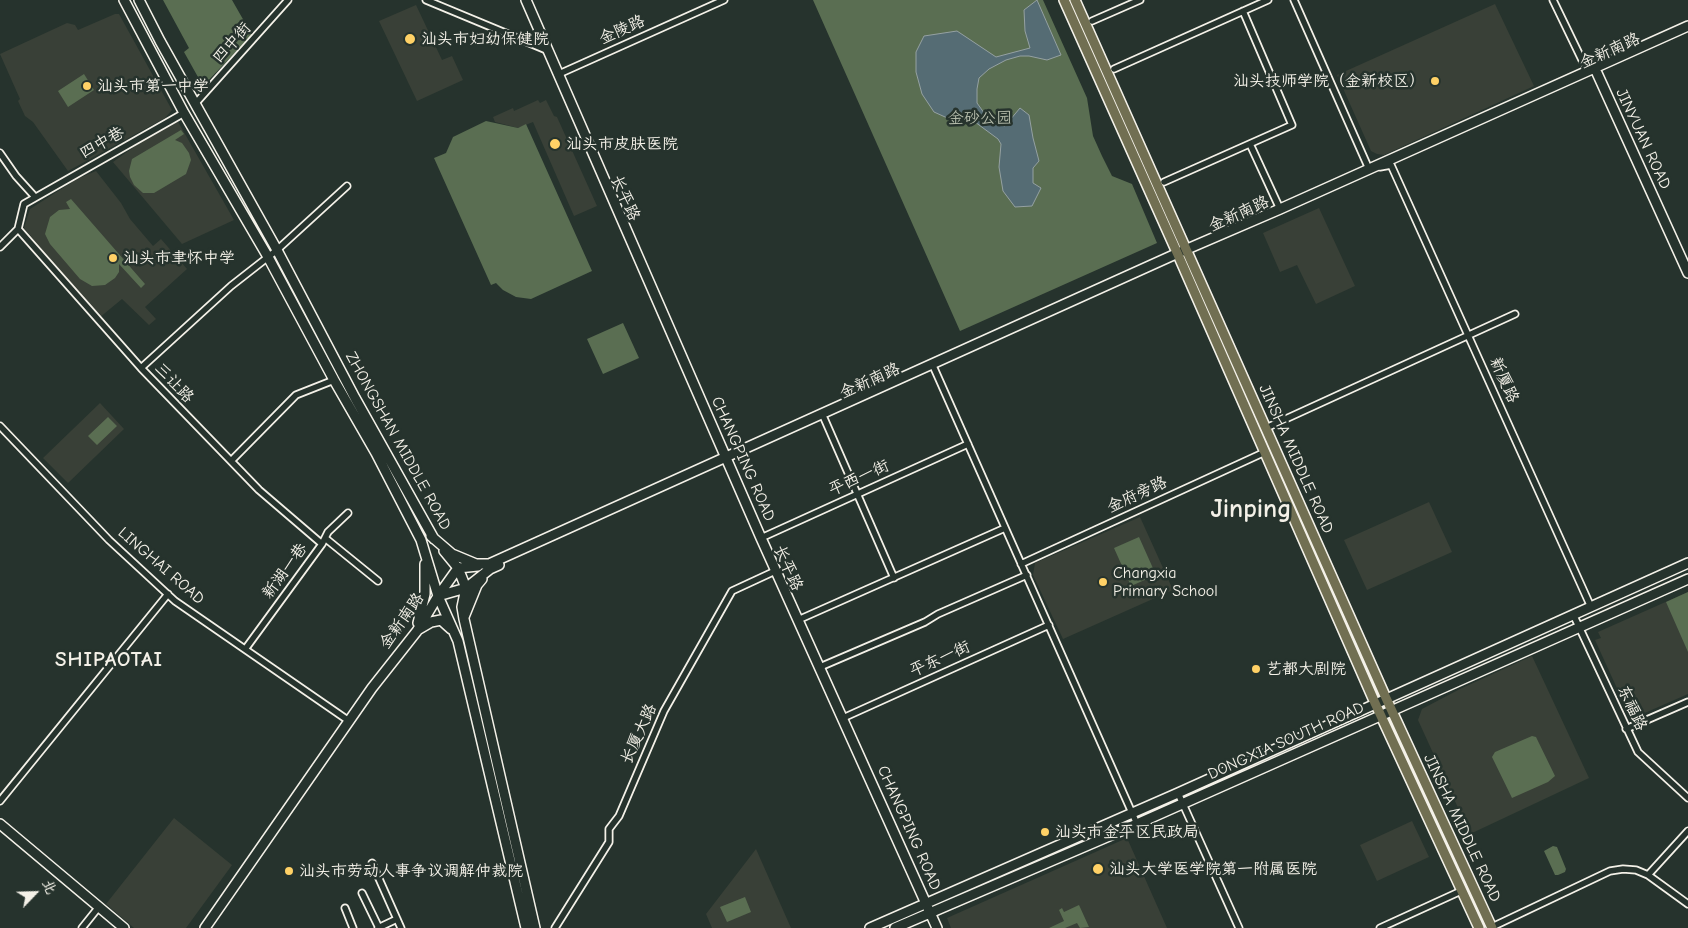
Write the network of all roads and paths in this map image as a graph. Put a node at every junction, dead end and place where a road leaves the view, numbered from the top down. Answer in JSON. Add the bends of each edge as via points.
{"nodes":[{"id":1,"x":124,"y":0,"type":"edge"},
{"id":2,"x":138,"y":0,"type":"edge"},
{"id":3,"x":288,"y":0,"type":"edge"},
{"id":4,"x":426,"y":0,"type":"edge"},
{"id":5,"x":521,"y":0,"type":"edge"},
{"id":6,"x":526,"y":0,"type":"edge"},
{"id":7,"x":724,"y":0,"type":"edge"},
{"id":8,"x":1064,"y":0,"type":"edge"},
{"id":9,"x":1075,"y":0,"type":"edge"},
{"id":10,"x":1140,"y":0,"type":"edge"},
{"id":11,"x":1268,"y":0,"type":"edge"},
{"id":12,"x":1294,"y":0,"type":"edge"},
{"id":13,"x":1553,"y":0,"type":"edge"},
{"id":14,"x":1243,"y":11,"type":"junction"},
{"id":15,"x":1092,"y":21,"type":"dead end"},
{"id":16,"x":1688,"y":26,"type":"edge"},
{"id":17,"x":1688,"y":32,"type":"edge"},
{"id":18,"x":544,"y":49,"type":"junction"},
{"id":19,"x":1114,"y":69,"type":"dead end"},
{"id":20,"x":1595,"y":71,"type":"junction"},
{"id":21,"x":559,"y":74,"type":"junction"},
{"id":22,"x":195,"y":104,"type":"junction"},
{"id":23,"x":184,"y":113,"type":"junction"},
{"id":24,"x":1250,"y":144,"type":"junction"},
{"id":25,"x":0,"y":154,"type":"edge"},
{"id":26,"x":1391,"y":165,"type":"junction"},
{"id":27,"x":1369,"y":169,"type":"junction"},
{"id":28,"x":1164,"y":182,"type":"dead end"},
{"id":29,"x":347,"y":186,"type":"dead end"},
{"id":30,"x":35,"y":196,"type":"junction"},
{"id":31,"x":1280,"y":209,"type":"junction"},
{"id":32,"x":18,"y":230,"type":"junction"},
{"id":33,"x":0,"y":247,"type":"edge"},
{"id":34,"x":277,"y":250,"type":"junction"},
{"id":35,"x":1183,"y":253,"type":"junction"},
{"id":36,"x":268,"y":256,"type":"junction"},
{"id":37,"x":1688,"y":273,"type":"edge"},
{"id":38,"x":1515,"y":314,"type":"dead end"},
{"id":39,"x":1468,"y":335,"type":"junction"},
{"id":40,"x":141,"y":368,"type":"junction"},
{"id":41,"x":934,"y":368,"type":"junction"},
{"id":42,"x":334,"y":380,"type":"junction"},
{"id":43,"x":824,"y":418,"type":"junction"},
{"id":44,"x":0,"y":426,"type":"edge"},
{"id":45,"x":1266,"y":428,"type":"junction"},
{"id":46,"x":968,"y":444,"type":"junction"},
{"id":47,"x":1265,"y":452,"type":"junction"},
{"id":48,"x":725,"y":460,"type":"junction"},
{"id":49,"x":231,"y":461,"type":"junction"},
{"id":50,"x":858,"y":494,"type":"junction"},
{"id":51,"x":348,"y":513,"type":"dead end"},
{"id":52,"x":1006,"y":528,"type":"junction"},
{"id":53,"x":431,"y":536,"type":"junction"},
{"id":54,"x":325,"y":538,"type":"junction"},
{"id":55,"x":761,"y":538,"type":"junction"},
{"id":56,"x":421,"y":540,"type":"junction"},
{"id":57,"x":322,"y":544,"type":"junction"},
{"id":58,"x":1688,"y":563,"type":"edge"},
{"id":59,"x":1021,"y":564,"type":"junction"},
{"id":60,"x":490,"y":566,"type":"junction"},
{"id":61,"x":458,"y":568,"type":"junction"},
{"id":62,"x":773,"y":572,"type":"junction"},
{"id":63,"x":1026,"y":575,"type":"junction"},
{"id":64,"x":894,"y":578,"type":"junction"},
{"id":65,"x":1688,"y":579,"type":"edge"},
{"id":66,"x":378,"y":581,"type":"dead end"},
{"id":67,"x":466,"y":588,"type":"junction"},
{"id":68,"x":168,"y":594,"type":"junction"},
{"id":69,"x":438,"y":596,"type":"junction"},
{"id":70,"x":1591,"y":607,"type":"junction"},
{"id":71,"x":1573,"y":614,"type":"junction"},
{"id":72,"x":464,"y":619,"type":"junction"},
{"id":73,"x":798,"y":620,"type":"junction"},
{"id":74,"x":1049,"y":625,"type":"junction"},
{"id":75,"x":1578,"y":626,"type":"junction"},
{"id":76,"x":417,"y":630,"type":"junction"},
{"id":77,"x":458,"y":641,"type":"junction"},
{"id":78,"x":246,"y":648,"type":"junction"},
{"id":79,"x":820,"y":668,"type":"junction"},
{"id":80,"x":1386,"y":698,"type":"junction"},
{"id":81,"x":1688,"y":702,"type":"edge"},
{"id":82,"x":1375,"y":703,"type":"junction"},
{"id":83,"x":1392,"y":710,"type":"junction"},
{"id":84,"x":1380,"y":715,"type":"junction"},
{"id":85,"x":842,"y":718,"type":"junction"},
{"id":86,"x":349,"y":721,"type":"junction"},
{"id":87,"x":1626,"y":729,"type":"junction"},
{"id":88,"x":1178,"y":794,"type":"junction"},
{"id":89,"x":1688,"y":798,"type":"edge"},
{"id":90,"x":0,"y":801,"type":"edge"},
{"id":91,"x":1183,"y":804,"type":"junction"},
{"id":92,"x":1132,"y":813,"type":"junction"},
{"id":93,"x":0,"y":824,"type":"edge"},
{"id":94,"x":1137,"y":824,"type":"junction"},
{"id":95,"x":1688,"y":831,"type":"edge"},
{"id":96,"x":372,"y":864,"type":"dead end"},
{"id":97,"x":1648,"y":875,"type":"junction"},
{"id":98,"x":1461,"y":892,"type":"junction"},
{"id":99,"x":362,"y":893,"type":"dead end"},
{"id":100,"x":924,"y":904,"type":"junction"},
{"id":101,"x":1688,"y":904,"type":"edge"},
{"id":102,"x":98,"y":908,"type":"junction"},
{"id":103,"x":345,"y":908,"type":"dead end"},
{"id":104,"x":928,"y":913,"type":"junction"},
{"id":105,"x":398,"y":919,"type":"junction"},
{"id":106,"x":82,"y":928,"type":"edge"},
{"id":107,"x":124,"y":928,"type":"edge"},
{"id":108,"x":205,"y":928,"type":"edge"},
{"id":109,"x":353,"y":928,"type":"edge"},
{"id":110,"x":378,"y":928,"type":"edge"},
{"id":111,"x":402,"y":928,"type":"edge"},
{"id":112,"x":526,"y":928,"type":"edge"},
{"id":113,"x":535,"y":928,"type":"edge"},
{"id":114,"x":555,"y":928,"type":"edge"},
{"id":115,"x":870,"y":928,"type":"edge"},
{"id":116,"x":895,"y":928,"type":"edge"},
{"id":117,"x":933,"y":928,"type":"edge"},
{"id":118,"x":937,"y":928,"type":"edge"},
{"id":119,"x":1239,"y":928,"type":"edge"},
{"id":120,"x":1380,"y":928,"type":"edge"},
{"id":121,"x":1480,"y":928,"type":"edge"},
{"id":122,"x":1492,"y":928,"type":"edge"}],
"edges":[{"from":1,"to":23,"type":"main road","name":"ZHONGSHAN MIDDLE ROAD"},
{"from":2,"to":22,"type":"main road","name":"ZHONGSHAN MIDDLE ROAD"},
{"from":3,"to":22,"type":"street","name":"四中街"},
{"from":4,"to":18,"type":"street"},
{"from":5,"to":18,"type":"main road","name":"长平路"},
{"from":6,"to":21,"type":"main road","name":"CHANGPING ROAD"},
{"from":7,"to":21,"type":"street","name":"金陵路"},
{"from":8,"to":35,"type":"main road","name":"JINSHA MIDDLE ROAD"},
{"from":9,"to":35,"type":"main road","name":"JINSHA MIDDLE ROAD"},
{"from":10,"to":15,"type":"street"},
{"from":11,"to":14,"type":"street"},
{"from":12,"to":27,"type":"street"},
{"from":13,"to":20,"type":"street","via":[[1583,62]]},
{"from":14,"to":19,"type":"street"},
{"from":14,"to":24,"type":"street","via":[[1292,125]]},
{"from":16,"to":20,"type":"main road","name":"金新南路"},
{"from":17,"to":20,"type":"main road","name":"金新南路"},
{"from":18,"to":48,"type":"main road","name":"长平路"},
{"from":20,"to":26,"type":"main road","name":"金新南路"},
{"from":20,"to":27,"type":"main road","name":"金新南路"},
{"from":20,"to":37,"type":"main road","name":"JINYUAN ROAD"},
{"from":21,"to":48,"type":"main road","name":"CHANGPING ROAD"},
{"from":22,"to":34,"type":"main road","name":"ZHONGSHAN MIDDLE ROAD"},
{"from":23,"to":30,"type":"street","name":"四中巷"},
{"from":23,"to":36,"type":"main road","name":"ZHONGSHAN MIDDLE ROAD"},
{"from":24,"to":28,"type":"street"},
{"from":24,"to":31,"type":"street"},
{"from":25,"to":30,"type":"street"},
{"from":26,"to":27,"type":"street"},
{"from":26,"to":35,"type":"main road","name":"金新南路"},
{"from":26,"to":39,"type":"street","name":"新厦路"},
{"from":27,"to":31,"type":"main road","name":"金新南路"},
{"from":29,"to":34,"type":"street"},
{"from":30,"to":32,"type":"street","via":[[24,204]]},
{"from":31,"to":35,"type":"main road","name":"金新南路"},
{"from":32,"to":33,"type":"street"},
{"from":32,"to":40,"type":"street","name":"三让路"},
{"from":34,"to":36,"type":"street"},
{"from":34,"to":53,"type":"main road","name":"ZHONGSHAN MIDDLE ROAD"},
{"from":35,"to":41,"type":"main road","name":"金新南路"},
{"from":35,"to":45,"type":"main road","name":"JINSHA MIDDLE ROAD"},
{"from":35,"to":47,"type":"main road","name":"JINSHA MIDDLE ROAD"},
{"from":35,"to":48,"type":"main road","name":"金新南路"},
{"from":36,"to":40,"type":"street"},
{"from":36,"to":42,"type":"main road","name":"ZHONGSHAN MIDDLE ROAD"},
{"from":38,"to":39,"type":"street"},
{"from":39,"to":45,"type":"street"},
{"from":39,"to":70,"type":"street","name":"新厦路"},
{"from":40,"to":49,"type":"street","name":"三让路"},
{"from":41,"to":43,"type":"main road","name":"金新南路"},
{"from":41,"to":46,"type":"street"},
{"from":42,"to":49,"type":"street","via":[[296,395]]},
{"from":42,"to":56,"type":"main road","name":"ZHONGSHAN MIDDLE ROAD"},
{"from":43,"to":48,"type":"main road","name":"金新南路"},
{"from":43,"to":50,"type":"street"},
{"from":44,"to":68,"type":"street","name":"LINGHAI ROAD","via":[[109,540]]},
{"from":45,"to":80,"type":"main road","name":"JINSHA MIDDLE ROAD"},
{"from":46,"to":50,"type":"street","name":"平西一街"},
{"from":46,"to":52,"type":"street"},
{"from":47,"to":59,"type":"street","name":"金府旁路"},
{"from":47,"to":82,"type":"main road","name":"JINSHA MIDDLE ROAD"},
{"from":48,"to":55,"type":"main road","name":"CHANGPING ROAD"},
{"from":48,"to":60,"type":"main road","name":"金新南路"},
{"from":48,"to":62,"type":"main road","name":"长平路"},
{"from":49,"to":57,"type":"street","name":"三让路","via":[[259,490]]},
{"from":50,"to":55,"type":"street","name":"平西一街"},
{"from":50,"to":64,"type":"street"},
{"from":51,"to":54,"type":"street","name":"新湖一巷"},
{"from":52,"to":59,"type":"street"},
{"from":52,"to":64,"type":"street"},
{"from":53,"to":60,"type":"main road","via":[[452,554]]},
{"from":53,"to":61,"type":"main road","name":"ZHONGSHAN MIDDLE ROAD"},
{"from":54,"to":57,"type":"street","name":"新湖一巷"},
{"from":54,"to":66,"type":"street"},
{"from":55,"to":73,"type":"main road","name":"CHANGPING ROAD"},
{"from":56,"to":69,"type":"main road","name":"ZHONGSHAN MIDDLE ROAD"},
{"from":56,"to":76,"type":"main road","via":[[425,556],[425,594]]},
{"from":57,"to":78,"type":"street","name":"新湖一巷"},
{"from":58,"to":70,"type":"main road","name":"DONGXIA SOUTH ROAD"},
{"from":59,"to":63,"type":"street"},
{"from":60,"to":61,"type":"main road"},
{"from":60,"to":67,"type":"main road","name":"金新南路"},
{"from":60,"to":72,"type":"main road","via":[[477,585]]},
{"from":61,"to":67,"type":"main road","name":"ZHONGSHAN MIDDLE ROAD"},
{"from":61,"to":69,"type":"main road"},
{"from":62,"to":100,"type":"main road","name":"长平路"},
{"from":62,"to":114,"type":"street","name":"长厦大路","via":[[732,591],[664,711],[610,829],[609,842]]},
{"from":63,"to":74,"type":"street"},
{"from":63,"to":79,"type":"street"},
{"from":64,"to":73,"type":"street"},
{"from":65,"to":75,"type":"main road","name":"DONGXIA SOUTH ROAD"},
{"from":67,"to":69,"type":"main road","name":"金新南路"},
{"from":67,"to":72,"type":"main road","name":"ZHONGSHAN MIDDLE ROAD","via":[[462,606]]},
{"from":68,"to":78,"type":"street","name":"LINGHAI ROAD"},
{"from":68,"to":90,"type":"street"},
{"from":69,"to":76,"type":"main road","name":"金新南路"},
{"from":69,"to":77,"type":"main road","name":"ZHONGSHAN MIDDLE ROAD"},
{"from":70,"to":71,"type":"main road","name":"DONGXIA SOUTH ROAD"},
{"from":71,"to":75,"type":"street","name":"东福路"},
{"from":71,"to":80,"type":"main road","name":"DONGXIA SOUTH ROAD"},
{"from":72,"to":113,"type":"main road","name":"ZHONGSHAN MIDDLE ROAD"},
{"from":73,"to":79,"type":"main road","name":"CHANGPING ROAD"},
{"from":74,"to":85,"type":"street","name":"平东一街"},
{"from":74,"to":92,"type":"street"},
{"from":75,"to":83,"type":"main road","name":"DONGXIA SOUTH ROAD"},
{"from":75,"to":87,"type":"street","name":"东福路"},
{"from":76,"to":77,"type":"main road","via":[[441,620]]},
{"from":76,"to":86,"type":"main road","name":"金新南路"},
{"from":77,"to":112,"type":"main road","name":"ZHONGSHAN MIDDLE ROAD"},
{"from":78,"to":86,"type":"street","name":"LINGHAI ROAD"},
{"from":79,"to":85,"type":"main road","name":"CHANGPING ROAD"},
{"from":80,"to":82,"type":"main road","name":"DONGXIA SOUTH ROAD"},
{"from":80,"to":83,"type":"main road","name":"JINSHA MIDDLE ROAD"},
{"from":81,"to":87,"type":"street"},
{"from":82,"to":84,"type":"main road","name":"JINSHA MIDDLE ROAD"},
{"from":82,"to":88,"type":"main road","name":"DONGXIA SOUTH ROAD"},
{"from":83,"to":84,"type":"main road","name":"DONGXIA SOUTH ROAD"},
{"from":83,"to":122,"type":"main road","name":"JINSHA MIDDLE ROAD"},
{"from":84,"to":91,"type":"main road","name":"DONGXIA SOUTH ROAD"},
{"from":84,"to":98,"type":"main road","name":"JINSHA MIDDLE ROAD"},
{"from":85,"to":100,"type":"main road","name":"CHANGPING ROAD"},
{"from":86,"to":108,"type":"main road","name":"金新南路"},
{"from":87,"to":89,"type":"street","name":"东福路","via":[[1638,752]]},
{"from":88,"to":91,"type":"street"},
{"from":88,"to":92,"type":"main road","name":"DONGXIA SOUTH ROAD"},
{"from":91,"to":94,"type":"main road","name":"DONGXIA SOUTH ROAD"},
{"from":91,"to":119,"type":"street"},
{"from":92,"to":94,"type":"street"},
{"from":92,"to":100,"type":"main road","name":"DONGXIA SOUTH ROAD"},
{"from":93,"to":102,"type":"main road"},
{"from":94,"to":104,"type":"main road","name":"DONGXIA SOUTH ROAD"},
{"from":95,"to":97,"type":"street"},
{"from":96,"to":105,"type":"street"},
{"from":97,"to":101,"type":"street"},
{"from":97,"to":122,"type":"street","via":[[1636,870],[1610,871]]},
{"from":98,"to":120,"type":"street"},
{"from":98,"to":121,"type":"main road","name":"JINSHA MIDDLE ROAD"},
{"from":99,"to":110,"type":"street"},
{"from":100,"to":104,"type":"main road","name":"长平路"},
{"from":100,"to":115,"type":"main road","name":"DONGXIA SOUTH ROAD"},
{"from":102,"to":106,"type":"street"},
{"from":102,"to":107,"type":"main road"},
{"from":103,"to":109,"type":"street"},
{"from":104,"to":116,"type":"main road","name":"DONGXIA SOUTH ROAD"},
{"from":104,"to":117,"type":"main road","name":"长平路"},
{"from":104,"to":118,"type":"main road","name":"CHANGPING ROAD"},
{"from":105,"to":110,"type":"street"},
{"from":105,"to":111,"type":"street"}]}
